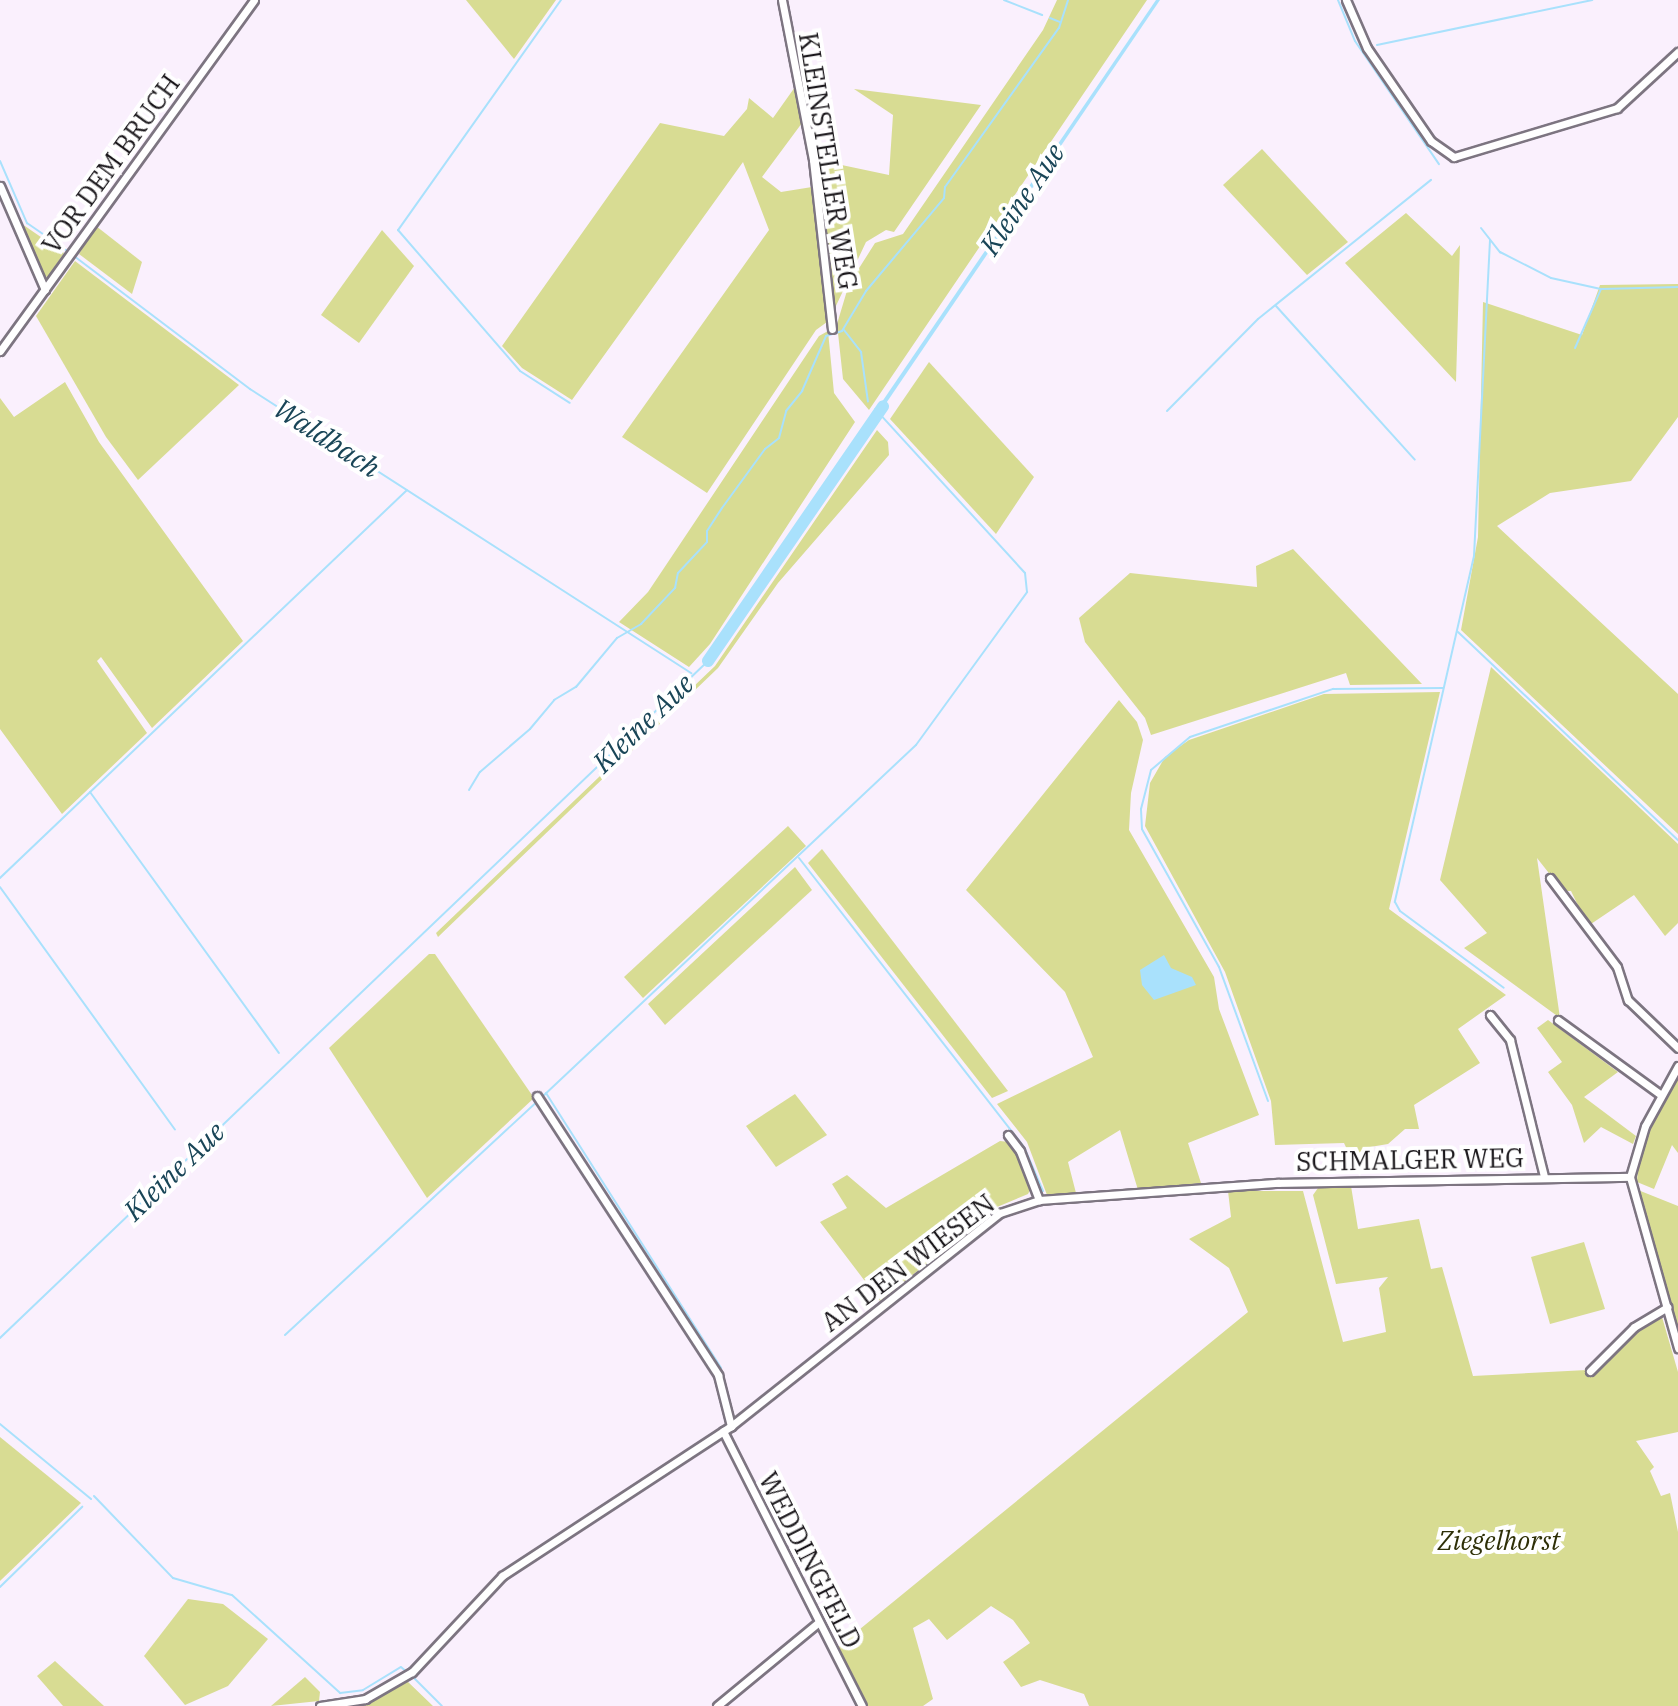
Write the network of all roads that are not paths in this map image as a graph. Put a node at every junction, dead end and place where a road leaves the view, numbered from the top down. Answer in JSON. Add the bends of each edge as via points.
{"nodes":[{"id":1,"x":254,"y":0,"type":"edge"},
{"id":2,"x":782,"y":0,"type":"edge"},
{"id":3,"x":1346,"y":0,"type":"edge"},
{"id":4,"x":1678,"y":52,"type":"edge"},
{"id":5,"x":0,"y":186,"type":"edge"},
{"id":6,"x":45,"y":290,"type":"junction"},
{"id":7,"x":832,"y":329,"type":"dead end"},
{"id":8,"x":0,"y":351,"type":"edge"},
{"id":9,"x":1550,"y":878,"type":"dead end"},
{"id":10,"x":1490,"y":1015,"type":"dead end"},
{"id":11,"x":1558,"y":1020,"type":"dead end"},
{"id":12,"x":1678,"y":1048,"type":"edge"},
{"id":13,"x":1678,"y":1066,"type":"edge"},
{"id":14,"x":1660,"y":1094,"type":"junction"},
{"id":15,"x":540,"y":1099,"type":"dead end"},
{"id":16,"x":1008,"y":1135,"type":"dead end"},
{"id":17,"x":1544,"y":1176,"type":"junction"},
{"id":18,"x":1630,"y":1177,"type":"junction"},
{"id":19,"x":1278,"y":1183,"type":"joint"},
{"id":20,"x":1039,"y":1200,"type":"junction"},
{"id":21,"x":1667,"y":1307,"type":"junction"},
{"id":22,"x":1678,"y":1348,"type":"edge"},
{"id":23,"x":1590,"y":1371,"type":"dead end"},
{"id":24,"x":727,"y":1429,"type":"junction"},
{"id":25,"x":819,"y":1622,"type":"junction"},
{"id":26,"x":320,"y":1706,"type":"edge"},
{"id":27,"x":717,"y":1706,"type":"edge"},
{"id":28,"x":862,"y":1706,"type":"edge"}],
"edges":[{"from":1,"to":6,"type":"street","name":"VOR DEM BRUCH"},
{"from":2,"to":7,"type":"street","name":"KLEINSTELLER WEG","via":[[813,160]]},
{"from":3,"to":4,"type":"street","via":[[1369,50],[1431,141],[1454,157],[1617,108]]},
{"from":5,"to":6,"type":"street"},
{"from":6,"to":8,"type":"street","name":"VOR DEM BRUCH"},
{"from":9,"to":12,"type":"street","via":[[1617,967],[1628,1000]]},
{"from":10,"to":17,"type":"street","name":"SCHMALGER WEG","via":[[1510,1040]]},
{"from":11,"to":14,"type":"street"},
{"from":13,"to":14,"type":"street"},
{"from":14,"to":18,"type":"street"},
{"from":15,"to":24,"type":"street","via":[[718,1375]]},
{"from":16,"to":20,"type":"street"},
{"from":17,"to":18,"type":"street","name":"SCHMALGER WEG"},
{"from":17,"to":19,"type":"street","name":"SCHMALGER WEG"},
{"from":18,"to":21,"type":"street"},
{"from":19,"to":20,"type":"street","name":"AN DEN WIESEN"},
{"from":20,"to":24,"type":"street","name":"AN DEN WIESEN","via":[[1000,1213]]},
{"from":21,"to":22,"type":"street"},
{"from":21,"to":23,"type":"street","via":[[1634,1327]]},
{"from":24,"to":25,"type":"street","name":"WEDDINGFELD"},
{"from":24,"to":26,"type":"street","name":"AN DEN WIESEN","via":[[502,1576],[409,1674],[365,1699]]},
{"from":25,"to":27,"type":"street"},
{"from":25,"to":28,"type":"street","name":"WEDDINGFELD"}]}
